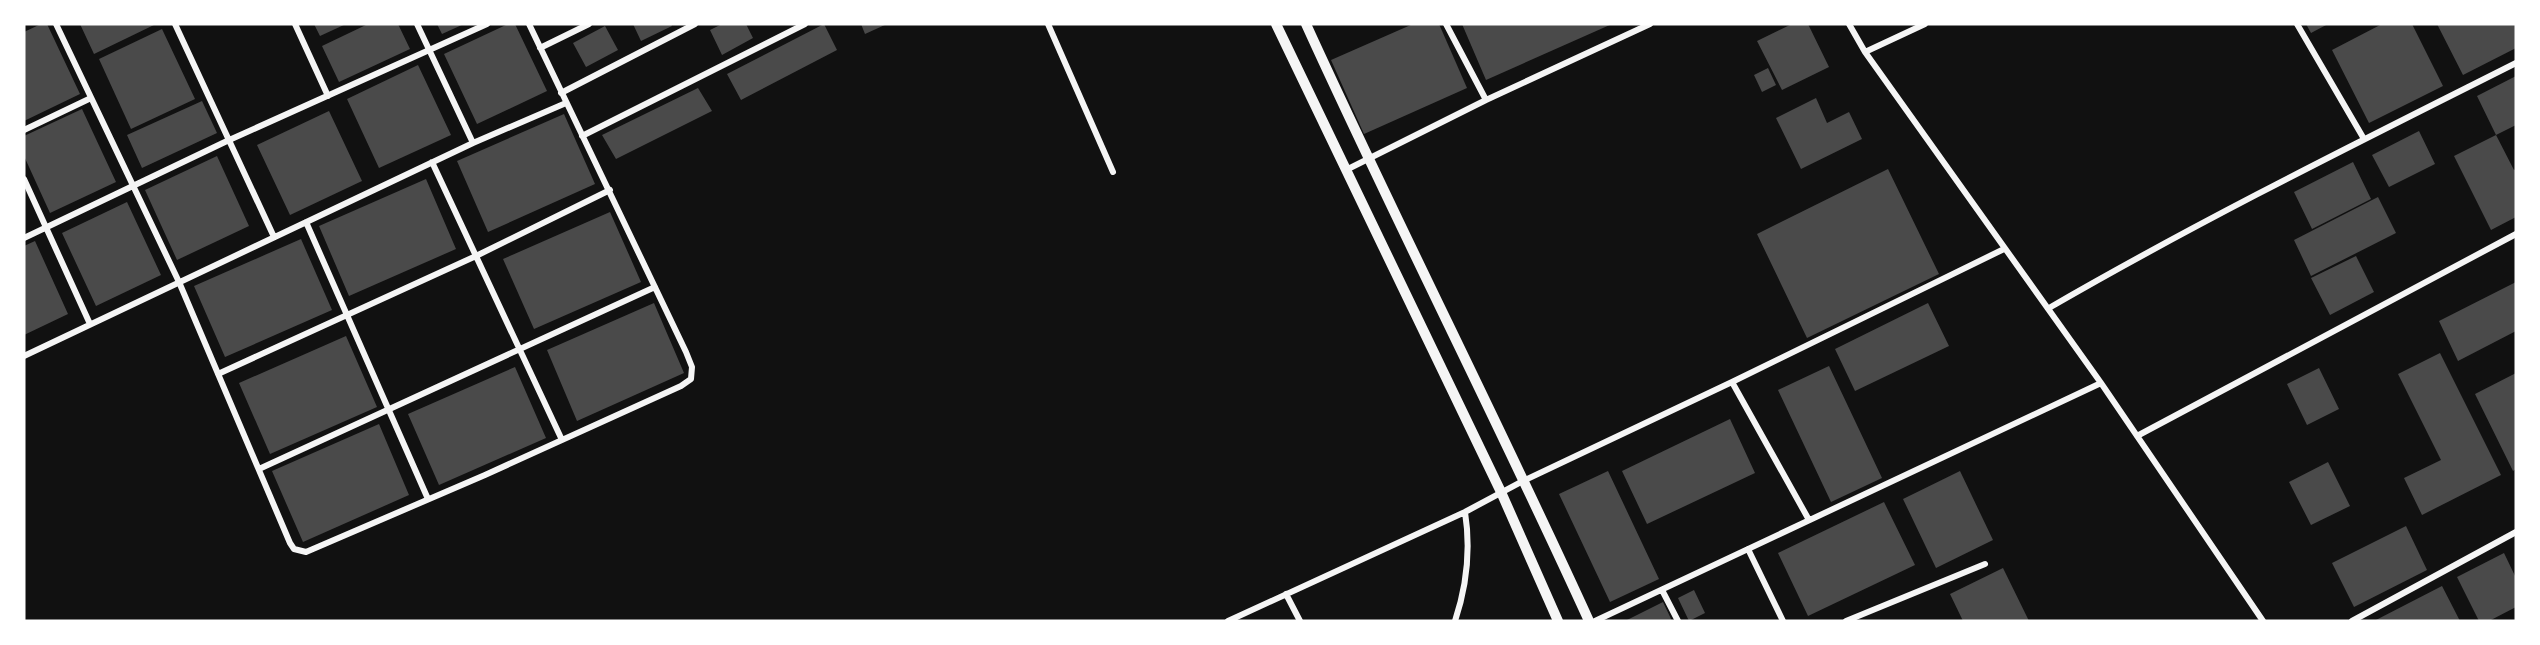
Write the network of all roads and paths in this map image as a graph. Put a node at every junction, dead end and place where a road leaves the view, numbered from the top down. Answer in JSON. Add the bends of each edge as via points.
{"nodes":[{"id":1,"x":56,"y":24,"type":"edge"},
{"id":2,"x":175,"y":24,"type":"edge"},
{"id":3,"x":295,"y":24,"type":"edge"},
{"id":4,"x":417,"y":24,"type":"edge"},
{"id":5,"x":487,"y":24,"type":"edge"},
{"id":6,"x":529,"y":24,"type":"edge"},
{"id":7,"x":589,"y":24,"type":"edge"},
{"id":8,"x":695,"y":24,"type":"edge"},
{"id":9,"x":805,"y":24,"type":"edge"},
{"id":10,"x":1048,"y":24,"type":"edge"},
{"id":11,"x":1276,"y":24,"type":"edge"},
{"id":12,"x":1306,"y":24,"type":"edge"},
{"id":13,"x":1446,"y":24,"type":"edge"},
{"id":14,"x":1650,"y":24,"type":"edge"},
{"id":15,"x":1849,"y":24,"type":"edge"},
{"id":16,"x":1925,"y":24,"type":"edge"},
{"id":17,"x":2297,"y":24,"type":"edge"},
{"id":18,"x":540,"y":48,"type":"junction"},
{"id":19,"x":430,"y":50,"type":"junction"},
{"id":20,"x":1865,"y":52,"type":"junction"},
{"id":21,"x":2516,"y":63,"type":"edge"},
{"id":22,"x":561,"y":93,"type":"junction"},
{"id":23,"x":328,"y":96,"type":"junction"},
{"id":24,"x":91,"y":98,"type":"junction"},
{"id":25,"x":1486,"y":100,"type":"junction"},
{"id":26,"x":566,"y":103,"type":"junction"},
{"id":27,"x":24,"y":130,"type":"edge"},
{"id":28,"x":582,"y":136,"type":"junction"},
{"id":29,"x":2364,"y":139,"type":"junction"},
{"id":30,"x":227,"y":141,"type":"junction"},
{"id":31,"x":473,"y":143,"type":"junction"},
{"id":32,"x":1368,"y":160,"type":"junction"},
{"id":33,"x":432,"y":162,"type":"junction"},
{"id":34,"x":1346,"y":170,"type":"junction"},
{"id":35,"x":1113,"y":172,"type":"dead end"},
{"id":36,"x":24,"y":179,"type":"edge"},
{"id":37,"x":132,"y":185,"type":"junction"},
{"id":38,"x":610,"y":190,"type":"junction"},
{"id":39,"x":306,"y":222,"type":"junction"},
{"id":40,"x":46,"y":227,"type":"junction"},
{"id":41,"x":2516,"y":234,"type":"edge"},
{"id":42,"x":274,"y":237,"type":"junction"},
{"id":43,"x":24,"y":238,"type":"edge"},
{"id":44,"x":2004,"y":249,"type":"junction"},
{"id":45,"x":476,"y":256,"type":"junction"},
{"id":46,"x":178,"y":282,"type":"junction"},
{"id":47,"x":655,"y":288,"type":"junction"},
{"id":48,"x":2049,"y":308,"type":"junction"},
{"id":49,"x":347,"y":315,"type":"junction"},
{"id":50,"x":90,"y":324,"type":"junction"},
{"id":51,"x":521,"y":349,"type":"junction"},
{"id":52,"x":24,"y":356,"type":"edge"},
{"id":53,"x":218,"y":374,"type":"junction"},
{"id":54,"x":1732,"y":382,"type":"junction"},
{"id":55,"x":2101,"y":383,"type":"junction"},
{"id":56,"x":389,"y":409,"type":"junction"},
{"id":57,"x":2137,"y":436,"type":"junction"},
{"id":58,"x":562,"y":440,"type":"junction"},
{"id":59,"x":259,"y":469,"type":"junction"},
{"id":60,"x":1525,"y":480,"type":"junction"},
{"id":61,"x":1501,"y":492,"type":"junction"},
{"id":62,"x":428,"y":499,"type":"junction"},
{"id":63,"x":1466,"y":512,"type":"junction"},
{"id":64,"x":1809,"y":520,"type":"junction"},
{"id":65,"x":2516,"y":532,"type":"edge"},
{"id":66,"x":1748,"y":549,"type":"junction"},
{"id":67,"x":1984,"y":564,"type":"dead end"},
{"id":68,"x":1662,"y":590,"type":"junction"},
{"id":69,"x":1286,"y":594,"type":"junction"},
{"id":70,"x":1228,"y":621,"type":"edge"},
{"id":71,"x":1300,"y":621,"type":"edge"},
{"id":72,"x":1455,"y":621,"type":"edge"},
{"id":73,"x":1558,"y":621,"type":"edge"},
{"id":74,"x":1589,"y":621,"type":"edge"},
{"id":75,"x":1595,"y":621,"type":"edge"},
{"id":76,"x":1678,"y":621,"type":"edge"},
{"id":77,"x":1783,"y":621,"type":"edge"},
{"id":78,"x":1846,"y":621,"type":"edge"},
{"id":79,"x":2263,"y":621,"type":"edge"},
{"id":80,"x":2352,"y":621,"type":"edge"}],
"edges":[{"from":1,"to":24,"type":"street"},
{"from":2,"to":30,"type":"street"},
{"from":3,"to":23,"type":"street"},
{"from":4,"to":19,"type":"street"},
{"from":5,"to":19,"type":"street"},
{"from":6,"to":18,"type":"street"},
{"from":7,"to":18,"type":"street"},
{"from":8,"to":22,"type":"street"},
{"from":9,"to":28,"type":"street"},
{"from":10,"to":35,"type":"street"},
{"from":11,"to":34,"type":"street"},
{"from":12,"to":32,"type":"street"},
{"from":13,"to":25,"type":"street"},
{"from":14,"to":25,"type":"street"},
{"from":15,"to":20,"type":"street"},
{"from":16,"to":20,"type":"street"},
{"from":17,"to":29,"type":"street"},
{"from":18,"to":22,"type":"street"},
{"from":19,"to":23,"type":"street"},
{"from":19,"to":31,"type":"street"},
{"from":20,"to":44,"type":"street"},
{"from":21,"to":29,"type":"street"},
{"from":22,"to":26,"type":"street"},
{"from":23,"to":30,"type":"street"},
{"from":24,"to":27,"type":"street"},
{"from":24,"to":37,"type":"street"},
{"from":25,"to":32,"type":"street"},
{"from":26,"to":28,"type":"street"},
{"from":26,"to":31,"type":"street"},
{"from":28,"to":38,"type":"street"},
{"from":29,"to":48,"type":"street"},
{"from":30,"to":37,"type":"street"},
{"from":30,"to":42,"type":"street"},
{"from":31,"to":33,"type":"street"},
{"from":32,"to":34,"type":"street"},
{"from":32,"to":60,"type":"street"},
{"from":33,"to":39,"type":"street"},
{"from":33,"to":45,"type":"street"},
{"from":34,"to":61,"type":"street"},
{"from":36,"to":40,"type":"street"},
{"from":37,"to":40,"type":"street"},
{"from":37,"to":46,"type":"street"},
{"from":38,"to":45,"type":"street"},
{"from":38,"to":47,"type":"street"},
{"from":39,"to":42,"type":"street"},
{"from":39,"to":49,"type":"street"},
{"from":40,"to":43,"type":"street"},
{"from":40,"to":50,"type":"street"},
{"from":41,"to":57,"type":"street"},
{"from":42,"to":46,"type":"street"},
{"from":44,"to":48,"type":"street"},
{"from":44,"to":54,"type":"street"},
{"from":45,"to":49,"type":"street"},
{"from":45,"to":51,"type":"street"},
{"from":46,"to":50,"type":"street"},
{"from":46,"to":53,"type":"street"},
{"from":47,"to":51,"type":"street"},
{"from":47,"to":58,"type":"street","via":[[692,367],[691,379]]},
{"from":48,"to":55,"type":"street"},
{"from":49,"to":53,"type":"street"},
{"from":49,"to":56,"type":"street"},
{"from":50,"to":52,"type":"street"},
{"from":51,"to":56,"type":"street"},
{"from":51,"to":58,"type":"street"},
{"from":53,"to":59,"type":"street"},
{"from":54,"to":60,"type":"street"},
{"from":54,"to":64,"type":"street"},
{"from":55,"to":57,"type":"street"},
{"from":55,"to":64,"type":"street"},
{"from":56,"to":59,"type":"street"},
{"from":56,"to":62,"type":"street"},
{"from":57,"to":79,"type":"street"},
{"from":58,"to":62,"type":"street"},
{"from":59,"to":62,"type":"street","via":[[290,543],[299,551],[306,552]]},
{"from":60,"to":61,"type":"street"},
{"from":60,"to":74,"type":"street"},
{"from":61,"to":63,"type":"street"},
{"from":61,"to":73,"type":"street"},
{"from":63,"to":69,"type":"street"},
{"from":63,"to":72,"type":"street","via":[[1468,566]]},
{"from":64,"to":66,"type":"street"},
{"from":65,"to":80,"type":"street"},
{"from":66,"to":68,"type":"street"},
{"from":66,"to":77,"type":"street"},
{"from":67,"to":78,"type":"street"},
{"from":68,"to":75,"type":"street"},
{"from":68,"to":76,"type":"street"},
{"from":69,"to":70,"type":"street"},
{"from":69,"to":71,"type":"street"}]}
